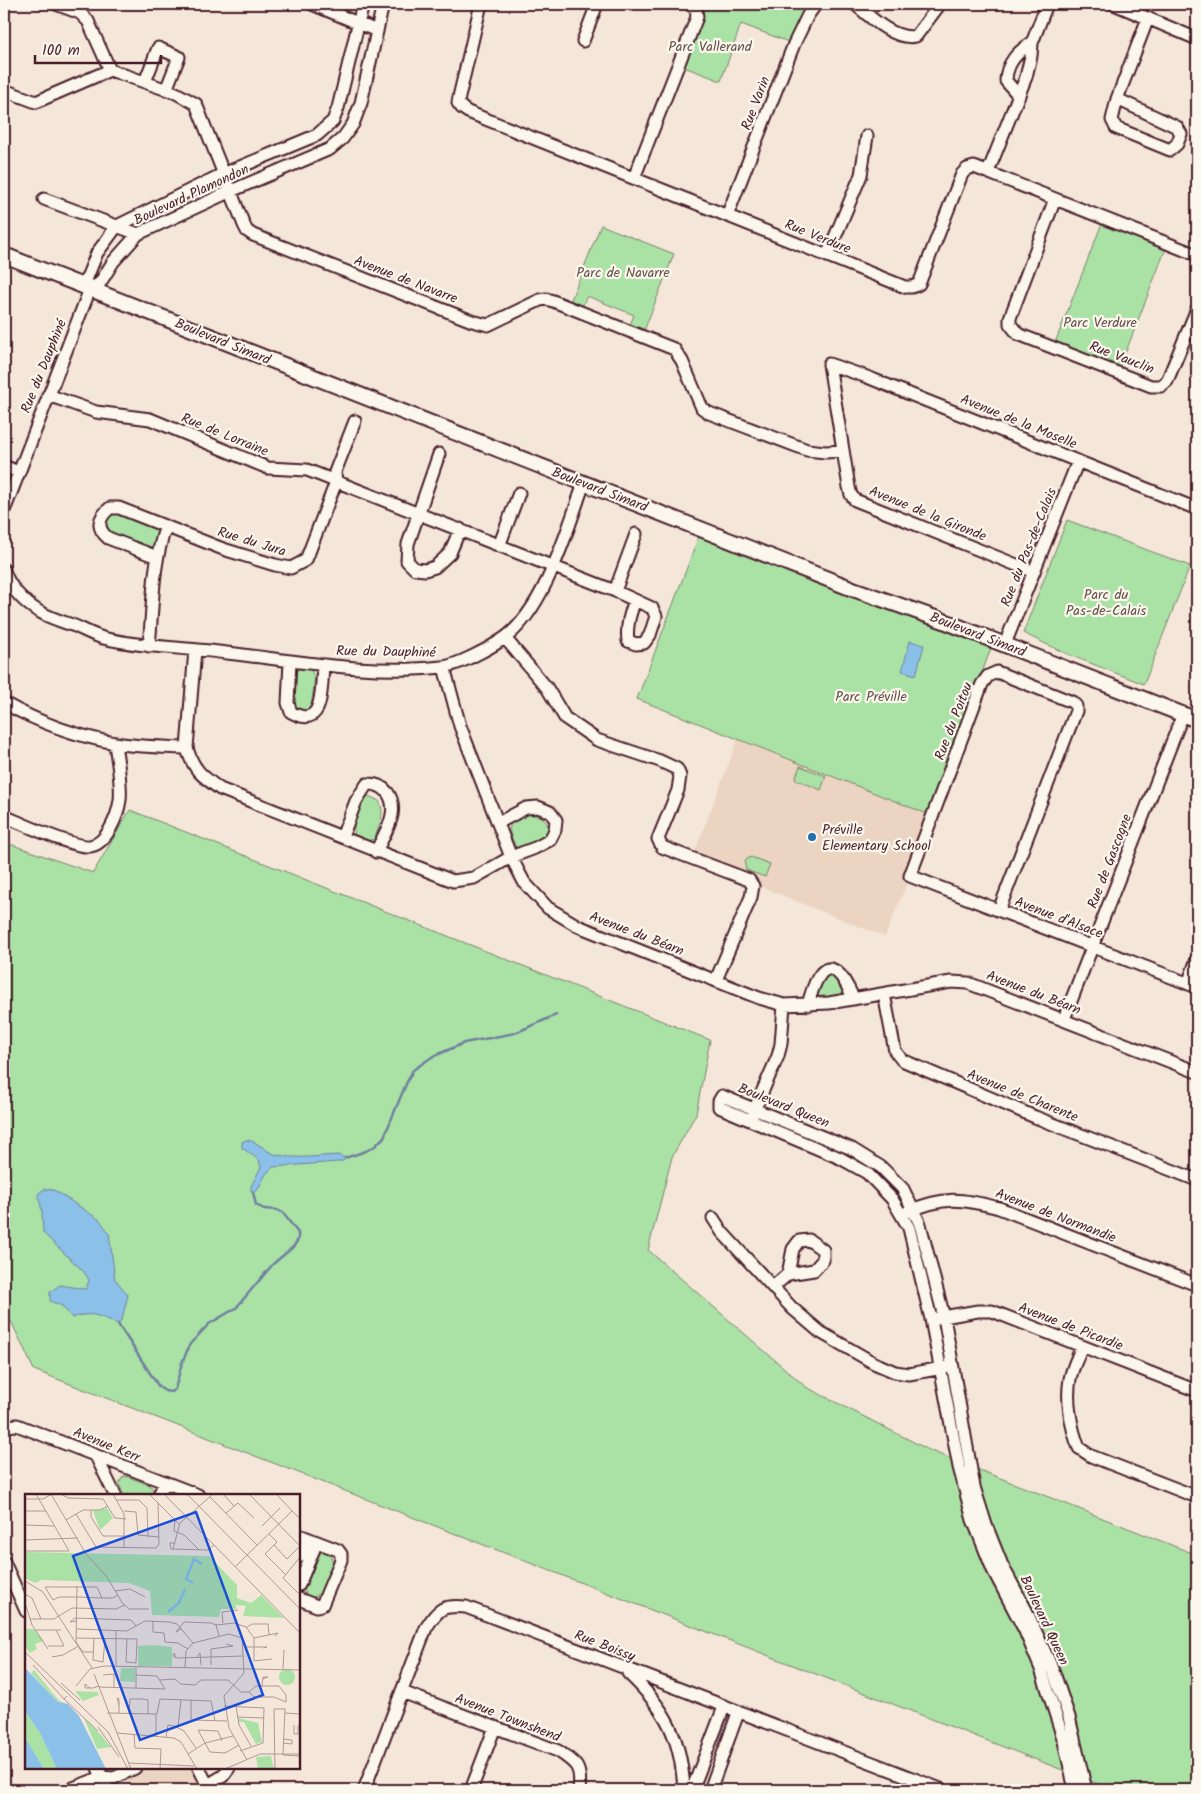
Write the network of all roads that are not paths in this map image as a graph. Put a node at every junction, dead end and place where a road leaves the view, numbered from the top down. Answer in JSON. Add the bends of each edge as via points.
{"nodes":[{"id":1,"x":56,"y":4,"type":"edge"},
{"id":2,"x":312,"y":4,"type":"edge"},
{"id":3,"x":363,"y":4,"type":"edge"},
{"id":4,"x":383,"y":4,"type":"edge"},
{"id":5,"x":481,"y":4,"type":"edge"},
{"id":6,"x":597,"y":4,"type":"edge"},
{"id":7,"x":816,"y":4,"type":"edge"},
{"id":8,"x":855,"y":4,"type":"edge"},
{"id":9,"x":940,"y":4,"type":"edge"},
{"id":10,"x":1048,"y":4,"type":"edge"},
{"id":11,"x":1114,"y":4,"type":"edge"},
{"id":12,"x":693,"y":6,"type":"edge"},
{"id":13,"x":1148,"y":18,"type":"junction"},
{"id":14,"x":359,"y":24,"type":"junction"},
{"id":15,"x":377,"y":31,"type":"junction"},
{"id":16,"x":1197,"y":39,"type":"edge"},
{"id":17,"x":583,"y":41,"type":"dead end"},
{"id":18,"x":1032,"y":43,"type":"junction"},
{"id":19,"x":110,"y":70,"type":"junction"},
{"id":20,"x":145,"y":82,"type":"junction"},
{"id":21,"x":4,"y":90,"type":"edge"},
{"id":22,"x":166,"y":90,"type":"junction"},
{"id":23,"x":1019,"y":96,"type":"junction"},
{"id":24,"x":1116,"y":99,"type":"junction"},
{"id":25,"x":867,"y":136,"type":"dead end"},
{"id":26,"x":988,"y":172,"type":"junction"},
{"id":27,"x":224,"y":174,"type":"junction"},
{"id":28,"x":634,"y":178,"type":"junction"},
{"id":29,"x":231,"y":191,"type":"junction"},
{"id":30,"x":44,"y":199,"type":"dead end"},
{"id":31,"x":1055,"y":199,"type":"junction"},
{"id":32,"x":727,"y":216,"type":"junction"},
{"id":33,"x":117,"y":226,"type":"junction"},
{"id":34,"x":138,"y":234,"type":"junction"},
{"id":35,"x":4,"y":255,"type":"edge"},
{"id":36,"x":1197,"y":255,"type":"edge"},
{"id":37,"x":828,"y":256,"type":"junction"},
{"id":38,"x":90,"y":289,"type":"junction"},
{"id":39,"x":1197,"y":309,"type":"edge"},
{"id":40,"x":829,"y":364,"type":"joint"},
{"id":41,"x":48,"y":394,"type":"junction"},
{"id":42,"x":355,"y":421,"type":"dead end"},
{"id":43,"x":843,"y":450,"type":"junction"},
{"id":44,"x":439,"y":454,"type":"dead end"},
{"id":45,"x":1078,"y":461,"type":"junction"},
{"id":46,"x":4,"y":466,"type":"edge"},
{"id":47,"x":18,"y":472,"type":"junction"},
{"id":48,"x":336,"y":482,"type":"junction"},
{"id":49,"x":584,"y":483,"type":"junction"},
{"id":50,"x":519,"y":493,"type":"dead end"},
{"id":51,"x":1197,"y":509,"type":"edge"},
{"id":52,"x":4,"y":511,"type":"edge"},
{"id":53,"x":418,"y":514,"type":"junction"},
{"id":54,"x":166,"y":526,"type":"junction"},
{"id":55,"x":460,"y":530,"type":"junction"},
{"id":56,"x":636,"y":534,"type":"dead end"},
{"id":57,"x":499,"y":546,"type":"junction"},
{"id":58,"x":157,"y":557,"type":"junction"},
{"id":59,"x":554,"y":566,"type":"junction"},
{"id":60,"x":4,"y":570,"type":"edge"},
{"id":61,"x":1034,"y":572,"type":"junction"},
{"id":62,"x":615,"y":591,"type":"junction"},
{"id":63,"x":635,"y":600,"type":"dead end"},
{"id":64,"x":505,"y":638,"type":"junction"},
{"id":65,"x":1005,"y":644,"type":"junction"},
{"id":66,"x":149,"y":646,"type":"junction"},
{"id":67,"x":195,"y":650,"type":"junction"},
{"id":68,"x":290,"y":661,"type":"junction"},
{"id":69,"x":324,"y":665,"type":"junction"},
{"id":70,"x":444,"y":667,"type":"junction"},
{"id":71,"x":4,"y":703,"type":"edge"},
{"id":72,"x":1183,"y":714,"type":"junction"},
{"id":73,"x":1197,"y":720,"type":"edge"},
{"id":74,"x":115,"y":743,"type":"junction"},
{"id":75,"x":187,"y":748,"type":"junction"},
{"id":76,"x":4,"y":816,"type":"edge"},
{"id":77,"x":498,"y":823,"type":"junction"},
{"id":78,"x":342,"y":837,"type":"junction"},
{"id":79,"x":376,"y":852,"type":"junction"},
{"id":80,"x":511,"y":857,"type":"junction"},
{"id":81,"x":910,"y":876,"type":"joint"},
{"id":82,"x":999,"y":910,"type":"junction"},
{"id":83,"x":1092,"y":946,"type":"junction"},
{"id":84,"x":1197,"y":959,"type":"edge"},
{"id":85,"x":716,"y":980,"type":"junction"},
{"id":86,"x":1193,"y":985,"type":"edge"},
{"id":87,"x":884,"y":994,"type":"junction"},
{"id":88,"x":854,"y":999,"type":"junction"},
{"id":89,"x":784,"y":1005,"type":"junction"},
{"id":90,"x":808,"y":1005,"type":"junction"},
{"id":91,"x":1064,"y":1019,"type":"junction"},
{"id":92,"x":1197,"y":1072,"type":"edge"},
{"id":93,"x":756,"y":1108,"type":"junction"},
{"id":94,"x":751,"y":1120,"type":"junction"},
{"id":95,"x":1197,"y":1180,"type":"edge"},
{"id":96,"x":913,"y":1209,"type":"junction"},
{"id":97,"x":901,"y":1215,"type":"junction"},
{"id":98,"x":713,"y":1218,"type":"dead end"},
{"id":99,"x":788,"y":1274,"type":"dead end"},
{"id":100,"x":1197,"y":1285,"type":"edge"},
{"id":101,"x":773,"y":1287,"type":"junction"},
{"id":102,"x":944,"y":1317,"type":"junction"},
{"id":103,"x":931,"y":1320,"type":"junction"},
{"id":104,"x":1082,"y":1346,"type":"junction"},
{"id":105,"x":947,"y":1367,"type":"junction"},
{"id":106,"x":1197,"y":1391,"type":"edge"},
{"id":107,"x":4,"y":1426,"type":"edge"},
{"id":108,"x":96,"y":1456,"type":"junction"},
{"id":109,"x":965,"y":1466,"type":"junction"},
{"id":110,"x":165,"y":1482,"type":"junction"},
{"id":111,"x":115,"y":1494,"type":"edge"},
{"id":112,"x":159,"y":1494,"type":"edge"},
{"id":113,"x":195,"y":1494,"type":"edge"},
{"id":114,"x":1197,"y":1497,"type":"edge"},
{"id":115,"x":308,"y":1538,"type":"edge"},
{"id":116,"x":300,"y":1555,"type":"edge"},
{"id":117,"x":4,"y":1562,"type":"edge"},
{"id":118,"x":300,"y":1580,"type":"edge"},
{"id":119,"x":300,"y":1599,"type":"edge"},
{"id":120,"x":25,"y":1609,"type":"edge"},
{"id":121,"x":623,"y":1669,"type":"junction"},
{"id":122,"x":402,"y":1692,"type":"junction"},
{"id":123,"x":724,"y":1707,"type":"junction"},
{"id":124,"x":738,"y":1713,"type":"junction"},
{"id":125,"x":495,"y":1727,"type":"junction"},
{"id":126,"x":133,"y":1769,"type":"edge"},
{"id":127,"x":200,"y":1769,"type":"edge"},
{"id":128,"x":228,"y":1769,"type":"edge"},
{"id":129,"x":100,"y":1773,"type":"edge"},
{"id":130,"x":209,"y":1788,"type":"edge"},
{"id":131,"x":68,"y":1790,"type":"edge"},
{"id":132,"x":108,"y":1790,"type":"edge"},
{"id":133,"x":364,"y":1790,"type":"edge"},
{"id":134,"x":471,"y":1790,"type":"edge"},
{"id":135,"x":579,"y":1790,"type":"edge"},
{"id":136,"x":684,"y":1790,"type":"edge"},
{"id":137,"x":692,"y":1790,"type":"edge"},
{"id":138,"x":710,"y":1790,"type":"edge"},
{"id":139,"x":943,"y":1790,"type":"edge"},
{"id":140,"x":1075,"y":1790,"type":"edge"},
{"id":141,"x":1086,"y":1790,"type":"edge"}],
"edges":[{"from":1,"to":19,"type":"street","via":[[88,21]]},
{"from":2,"to":14,"type":"street"},
{"from":3,"to":14,"type":"street","name":"Boulevard Plamondon"},
{"from":4,"to":15,"type":"street","name":"Boulevard Plamondon"},
{"from":5,"to":28,"type":"street","name":"Rue Verdure","via":[[459,97],[458,103],[462,108]]},
{"from":6,"to":17,"type":"street"},
{"from":7,"to":32,"type":"street","name":"Rue Varin","via":[[794,44]]},
{"from":8,"to":9,"type":"street","via":[[890,31],[910,38],[916,36]]},
{"from":10,"to":18,"type":"street"},
{"from":11,"to":13,"type":"street"},
{"from":12,"to":28,"type":"street","via":[[697,17]]},
{"from":13,"to":16,"type":"street"},
{"from":13,"to":24,"type":"street"},
{"from":14,"to":15,"type":"street"},
{"from":14,"to":27,"type":"street","name":"Boulevard Plamondon","via":[[333,121],[317,135]]},
{"from":15,"to":29,"type":"street","name":"Boulevard Plamondon","via":[[361,103],[343,138],[330,149]]},
{"from":18,"to":23,"type":"street","via":[[1032,56]]},
{"from":18,"to":23,"type":"street","via":[[1022,49],[1006,73],[1006,81]]},
{"from":19,"to":20,"type":"street","name":"Avenue de Navarre"},
{"from":19,"to":21,"type":"street","via":[[36,102]]},
{"from":20,"to":22,"type":"street","name":"Avenue de Navarre"},
{"from":20,"to":22,"type":"street","via":[[158,48],[179,57]]},
{"from":22,"to":27,"type":"street","name":"Avenue de Navarre","via":[[196,104]]},
{"from":23,"to":26,"type":"street"},
{"from":24,"to":24,"type":"street","via":[[1112,114],[1116,128],[1170,150],[1177,144],[1181,134],[1177,127]]},
{"from":25,"to":37,"type":"street","via":[[861,175]]},
{"from":26,"to":31,"type":"street","name":"Rue Verdure"},
{"from":26,"to":37,"type":"street","name":"Rue Verdure","via":[[974,167],[962,174],[918,284],[905,287]]},
{"from":27,"to":29,"type":"street","name":"Avenue de Navarre"},
{"from":27,"to":33,"type":"street","name":"Boulevard Plamondon"},
{"from":28,"to":32,"type":"street","name":"Rue Verdure"},
{"from":29,"to":34,"type":"street","name":"Boulevard Plamondon"},
{"from":29,"to":43,"type":"street","name":"Avenue de Navarre","via":[[247,231],[253,235],[483,324],[488,325],[546,299],[674,349],[702,408],[709,412],[807,450]]},
{"from":30,"to":33,"type":"street"},
{"from":31,"to":36,"type":"street","name":"Rue Verdure"},
{"from":31,"to":39,"type":"street","name":"Rue Vauclin","via":[[1010,318],[1010,324],[1018,334],[1151,386],[1161,386],[1167,381]]},
{"from":32,"to":37,"type":"street","name":"Rue Verdure"},
{"from":33,"to":34,"type":"street"},
{"from":33,"to":38,"type":"street","name":"Boulevard Plamondon","via":[[97,253],[86,280]]},
{"from":34,"to":38,"type":"street","name":"Boulevard Plamondon","via":[[113,262],[100,283]]},
{"from":35,"to":38,"type":"main road","name":"Boulevard Simard"},
{"from":38,"to":41,"type":"street","name":"Rue du Dauphiné"},
{"from":38,"to":49,"type":"main road","name":"Boulevard Simard"},
{"from":40,"to":43,"type":"street","name":"Avenue de la Gironde"},
{"from":40,"to":45,"type":"street","name":"Avenue de la Moselle"},
{"from":41,"to":47,"type":"street","name":"Rue du Dauphiné"},
{"from":41,"to":48,"type":"street","name":"Rue de Lorraine","via":[[96,412],[150,419],[268,468],[307,470]]},
{"from":42,"to":48,"type":"street","name":"Rue du Jura","via":[[335,472]]},
{"from":43,"to":61,"type":"street","name":"Avenue de la Gironde","via":[[849,487],[855,500]]},
{"from":44,"to":53,"type":"street"},
{"from":45,"to":51,"type":"street","name":"Avenue de la Moselle"},
{"from":45,"to":61,"type":"street","name":"Rue du Pas-de-Calais"},
{"from":46,"to":47,"type":"street"},
{"from":47,"to":52,"type":"street","name":"Rue du Dauphiné"},
{"from":48,"to":53,"type":"street","name":"Rue de Lorraine"},
{"from":48,"to":54,"type":"street","name":"Rue du Jura","via":[[306,560],[291,568],[223,549]]},
{"from":49,"to":59,"type":"street","name":"Rue du Dauphiné"},
{"from":49,"to":65,"type":"main road","name":"Boulevard Simard","via":[[853,589]]},
{"from":50,"to":57,"type":"street"},
{"from":53,"to":55,"type":"street","name":"Rue de Lorraine"},
{"from":53,"to":55,"type":"street","via":[[408,544],[407,561],[415,569],[435,568],[450,552]]},
{"from":54,"to":58,"type":"street"},
{"from":54,"to":58,"type":"street","name":"Rue du Jura","via":[[119,508],[110,508],[103,514],[100,525],[108,538]]},
{"from":55,"to":57,"type":"street","name":"Rue de Lorraine"},
{"from":56,"to":62,"type":"street"},
{"from":57,"to":59,"type":"street","name":"Rue de Lorraine"},
{"from":58,"to":66,"type":"street"},
{"from":59,"to":62,"type":"street","name":"Rue de Lorraine"},
{"from":59,"to":64,"type":"street","name":"Rue du Dauphiné","via":[[539,596]]},
{"from":60,"to":66,"type":"street","name":"Rue du Dauphiné","via":[[18,594],[39,612],[101,637]]},
{"from":61,"to":65,"type":"street","name":"Rue du Pas-de-Calais"},
{"from":62,"to":63,"type":"street","name":"Rue de Lorraine"},
{"from":64,"to":70,"type":"street","name":"Rue du Dauphiné"},
{"from":64,"to":85,"type":"street","via":[[547,688],[565,718],[597,740],[677,769],[680,776],[678,790],[658,839],[662,847],[749,880],[753,886]]},
{"from":65,"to":72,"type":"main road","name":"Boulevard Simard"},
{"from":66,"to":67,"type":"street","name":"Rue du Dauphiné"},
{"from":67,"to":68,"type":"street","name":"Rue du Dauphiné"},
{"from":67,"to":75,"type":"street"},
{"from":68,"to":69,"type":"street","name":"Rue du Dauphiné"},
{"from":68,"to":69,"type":"street","name":"Rue du Dauphiné","via":[[288,703],[291,712],[300,717],[313,715],[318,708]]},
{"from":69,"to":70,"type":"street","name":"Rue du Dauphiné","via":[[392,669]]},
{"from":70,"to":77,"type":"street","name":"Avenue du Béarn","via":[[460,726]]},
{"from":71,"to":74,"type":"street","via":[[24,715]]},
{"from":72,"to":73,"type":"main road","name":"Boulevard Simard"},
{"from":72,"to":83,"type":"street","name":"Rue de Gascogne"},
{"from":74,"to":75,"type":"street"},
{"from":74,"to":76,"type":"street","via":[[120,800],[107,834],[101,841],[90,846],[75,844]]},
{"from":75,"to":78,"type":"street","via":[[190,761],[201,776],[220,789]]},
{"from":77,"to":80,"type":"street","name":"Avenue du Béarn"},
{"from":77,"to":80,"type":"street","via":[[526,808],[538,807],[550,812],[556,820],[550,840]]},
{"from":78,"to":79,"type":"street"},
{"from":78,"to":79,"type":"street","via":[[356,801],[367,784],[376,783],[388,791],[392,816]]},
{"from":79,"to":80,"type":"street","via":[[453,881],[474,878]]},
{"from":80,"to":85,"type":"street","name":"Avenue du Béarn","via":[[524,882],[548,908],[578,926]]},
{"from":81,"to":82,"type":"street","name":"Avenue d'Alsace"},
{"from":81,"to":82,"type":"street","name":"Rue du Poitou","via":[[982,684],[992,673],[1003,674],[1072,702],[1076,711]]},
{"from":82,"to":83,"type":"street","name":"Avenue d'Alsace"},
{"from":83,"to":86,"type":"street","name":"Avenue d'Alsace"},
{"from":83,"to":91,"type":"street","name":"Rue de Gascogne"},
{"from":84,"to":86,"type":"street"},
{"from":85,"to":89,"type":"street","name":"Avenue du Béarn"},
{"from":87,"to":88,"type":"street","name":"Avenue du Béarn"},
{"from":87,"to":91,"type":"street","name":"Avenue du Béarn","via":[[960,982]]},
{"from":87,"to":95,"type":"street","name":"Avenue de Charente","via":[[895,1051],[902,1060],[1035,1117]]},
{"from":88,"to":90,"type":"street","name":"Avenue du Béarn"},
{"from":88,"to":90,"type":"street","via":[[841,976],[826,970],[817,978]]},
{"from":89,"to":90,"type":"street","name":"Avenue du Béarn"},
{"from":89,"to":93,"type":"street","via":[[778,1056]]},
{"from":91,"to":92,"type":"street","name":"Avenue du Béarn"},
{"from":93,"to":94,"type":"street"},
{"from":93,"to":94,"type":"street","name":"Boulevard Queen","via":[[722,1096],[718,1101],[719,1107]]},
{"from":93,"to":96,"type":"street","name":"Boulevard Queen","via":[[852,1149],[881,1167],[903,1189]]},
{"from":94,"to":97,"type":"street","name":"Boulevard Queen","via":[[867,1173],[892,1199]]},
{"from":96,"to":97,"type":"street","name":"Avenue de Normandie"},
{"from":96,"to":100,"type":"street","name":"Avenue de Normandie","via":[[945,1199],[971,1200]]},
{"from":96,"to":102,"type":"street","name":"Boulevard Queen","via":[[920,1224]]},
{"from":97,"to":103,"type":"street","name":"Boulevard Queen","via":[[909,1228]]},
{"from":98,"to":101,"type":"street"},
{"from":99,"to":101,"type":"street"},
{"from":101,"to":105,"type":"street","via":[[820,1332],[886,1369],[909,1374]]},
{"from":102,"to":103,"type":"street","name":"Avenue de Picardie"},
{"from":102,"to":104,"type":"street","name":"Avenue de Picardie","via":[[992,1311]]},
{"from":102,"to":105,"type":"street","name":"Boulevard Queen"},
{"from":103,"to":105,"type":"street","name":"Boulevard Queen"},
{"from":104,"to":106,"type":"street","name":"Avenue de Picardie"},
{"from":104,"to":114,"type":"street","via":[[1069,1386],[1079,1448],[1091,1456]]},
{"from":105,"to":109,"type":"street","name":"Boulevard Queen"},
{"from":107,"to":108,"type":"street","name":"Avenue Kerr","via":[[17,1425]]},
{"from":108,"to":110,"type":"street","name":"Avenue Kerr"},
{"from":108,"to":111,"type":"street"},
{"from":109,"to":140,"type":"street","name":"Boulevard Queen","via":[[969,1506],[980,1542],[1025,1631],[1049,1690]]},
{"from":109,"to":141,"type":"street","name":"Boulevard Queen","via":[[1002,1565],[1053,1670],[1069,1716]]},
{"from":110,"to":112,"type":"street"},
{"from":110,"to":113,"type":"street","name":"Avenue Kerr"},
{"from":115,"to":116,"type":"street"},
{"from":115,"to":118,"type":"street"},
{"from":115,"to":119,"type":"street","via":[[338,1550],[341,1560],[322,1605]]},
{"from":117,"to":120,"type":"street"},
{"from":121,"to":122,"type":"street","name":"Rue Boissy","via":[[466,1607],[448,1606],[435,1614],[426,1628]]},
{"from":121,"to":123,"type":"street","name":"Rue Boissy"},
{"from":121,"to":136,"type":"street","via":[[658,1704],[670,1724],[682,1762]]},
{"from":122,"to":125,"type":"street","name":"Avenue Townshend"},
{"from":122,"to":133,"type":"street","name":"Rue Boissy"},
{"from":123,"to":124,"type":"street","name":"Rue Boissy"},
{"from":123,"to":137,"type":"street"},
{"from":124,"to":138,"type":"street"},
{"from":124,"to":139,"type":"street","name":"Rue Boissy"},
{"from":125,"to":134,"type":"street"},
{"from":125,"to":135,"type":"street","name":"Avenue Townshend","via":[[558,1750],[572,1760],[581,1773]]},
{"from":126,"to":129,"type":"street","via":[[114,1778]]},
{"from":127,"to":130,"type":"street"},
{"from":128,"to":130,"type":"street"},
{"from":129,"to":131,"type":"street"},
{"from":129,"to":132,"type":"street"}]}
